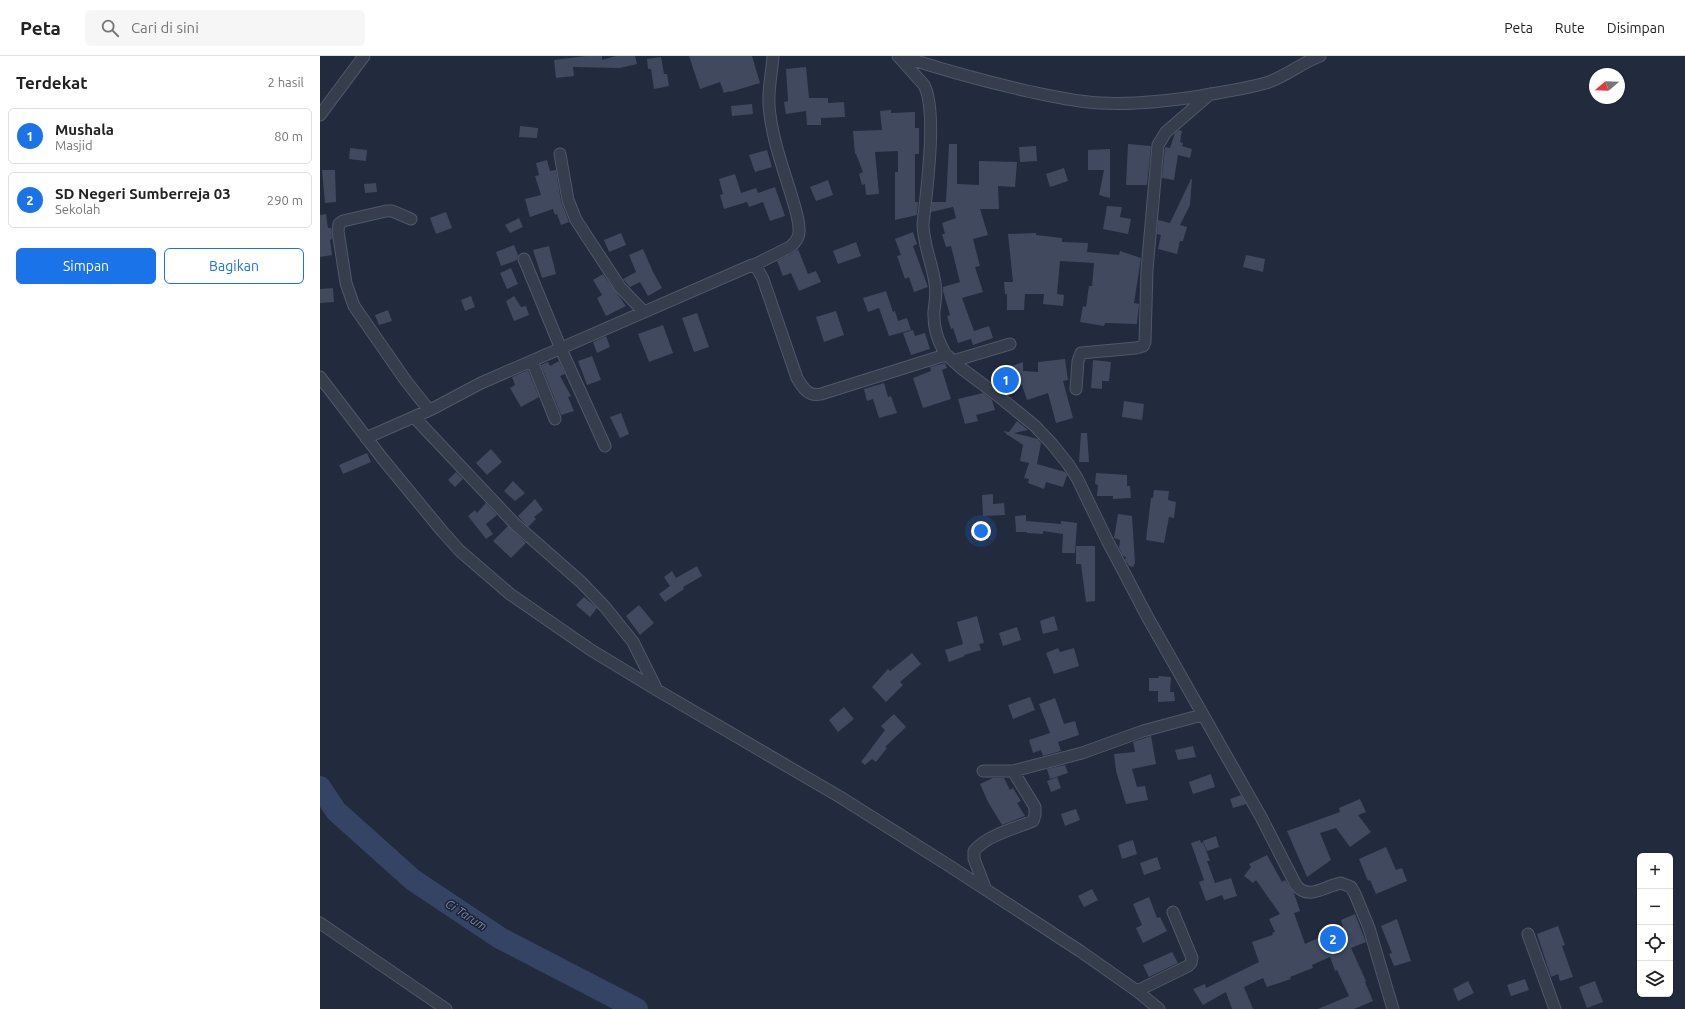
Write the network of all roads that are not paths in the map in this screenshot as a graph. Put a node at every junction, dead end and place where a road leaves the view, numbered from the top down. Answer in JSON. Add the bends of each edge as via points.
{"nodes":[{"id":1,"x":364,"y":56,"type":"edge"},
{"id":2,"x":773,"y":56,"type":"edge"},
{"id":3,"x":897,"y":56,"type":"edge"},
{"id":4,"x":901,"y":56,"type":"edge"},
{"id":5,"x":1320,"y":56,"type":"edge"},
{"id":6,"x":1210,"y":94,"type":"junction"},
{"id":7,"x":320,"y":115,"type":"edge"},
{"id":8,"x":560,"y":154,"type":"dead end"},
{"id":9,"x":411,"y":219,"type":"dead end"},
{"id":10,"x":524,"y":259,"type":"dead end"},
{"id":11,"x":754,"y":266,"type":"junction"},
{"id":12,"x":644,"y":312,"type":"junction"},
{"id":13,"x":1010,"y":344,"type":"dead end"},
{"id":14,"x":561,"y":349,"type":"junction"},
{"id":15,"x":950,"y":358,"type":"junction"},
{"id":16,"x":532,"y":361,"type":"junction"},
{"id":17,"x":320,"y":377,"type":"edge"},
{"id":18,"x":1076,"y":389,"type":"dead end"},
{"id":19,"x":429,"y":410,"type":"junction"},
{"id":20,"x":414,"y":417,"type":"junction"},
{"id":21,"x":554,"y":419,"type":"dead end"},
{"id":22,"x":366,"y":438,"type":"junction"},
{"id":23,"x":605,"y":446,"type":"dead end"},
{"id":24,"x":657,"y":690,"type":"junction"},
{"id":25,"x":1202,"y":715,"type":"junction"},
{"id":26,"x":1013,"y":771,"type":"junction"},
{"id":27,"x":983,"y":772,"type":"dead end"},
{"id":28,"x":986,"y":890,"type":"junction"},
{"id":29,"x":1173,"y":912,"type":"dead end"},
{"id":30,"x":320,"y":923,"type":"edge"},
{"id":31,"x":1528,"y":934,"type":"dead end"},
{"id":32,"x":1137,"y":991,"type":"junction"},
{"id":33,"x":446,"y":1009,"type":"edge"},
{"id":34,"x":1159,"y":1009,"type":"edge"},
{"id":35,"x":1393,"y":1009,"type":"edge"},
{"id":36,"x":1555,"y":1009,"type":"edge"}],
"edges":[{"from":1,"to":7,"type":"street"},
{"from":2,"to":11,"type":"street","via":[[769,104],[773,131],[800,228],[794,244]]},
{"from":3,"to":15,"type":"street","via":[[927,90],[930,153],[923,225],[936,291],[934,326]]},
{"from":4,"to":6,"type":"street","via":[[968,77],[1063,99],[1128,104]]},
{"from":5,"to":6,"type":"street","via":[[1279,78]]},
{"from":6,"to":18,"type":"street","via":[[1166,132],[1158,145],[1147,270],[1145,342],[1143,346],[1136,348],[1081,353]]},
{"from":8,"to":12,"type":"street","via":[[568,200],[576,220],[620,287]]},
{"from":9,"to":19,"type":"street","via":[[386,211],[343,221],[339,224],[338,231],[346,283],[354,306]]},
{"from":10,"to":14,"type":"street"},
{"from":11,"to":12,"type":"street","via":[[746,267]]},
{"from":11,"to":15,"type":"street","via":[[759,271],[797,378],[806,392],[821,394]]},
{"from":12,"to":14,"type":"street"},
{"from":13,"to":15,"type":"street"},
{"from":14,"to":16,"type":"street"},
{"from":14,"to":23,"type":"street"},
{"from":15,"to":25,"type":"street","via":[[1035,426],[1068,464],[1137,598]]},
{"from":16,"to":19,"type":"street","via":[[481,383]]},
{"from":16,"to":21,"type":"street"},
{"from":17,"to":22,"type":"street"},
{"from":19,"to":20,"type":"street"},
{"from":20,"to":22,"type":"street"},
{"from":20,"to":24,"type":"street","via":[[515,524],[581,582],[605,607],[633,642]]},
{"from":22,"to":24,"type":"street","via":[[442,531],[482,571],[539,615]]},
{"from":24,"to":28,"type":"street","via":[[840,797]]},
{"from":25,"to":26,"type":"street","via":[[1143,731],[1082,753]]},
{"from":25,"to":35,"type":"street","via":[[1261,817],[1296,886],[1304,893],[1340,883],[1351,887],[1369,928]]},
{"from":26,"to":27,"type":"street"},
{"from":26,"to":28,"type":"street","via":[[1035,807],[1035,815],[1033,821],[992,838],[974,851],[974,859]]},
{"from":28,"to":32,"type":"street"},
{"from":29,"to":32,"type":"street","via":[[1192,958],[1191,963]]},
{"from":30,"to":33,"type":"street"},
{"from":31,"to":36,"type":"street"},
{"from":32,"to":34,"type":"street"}]}
